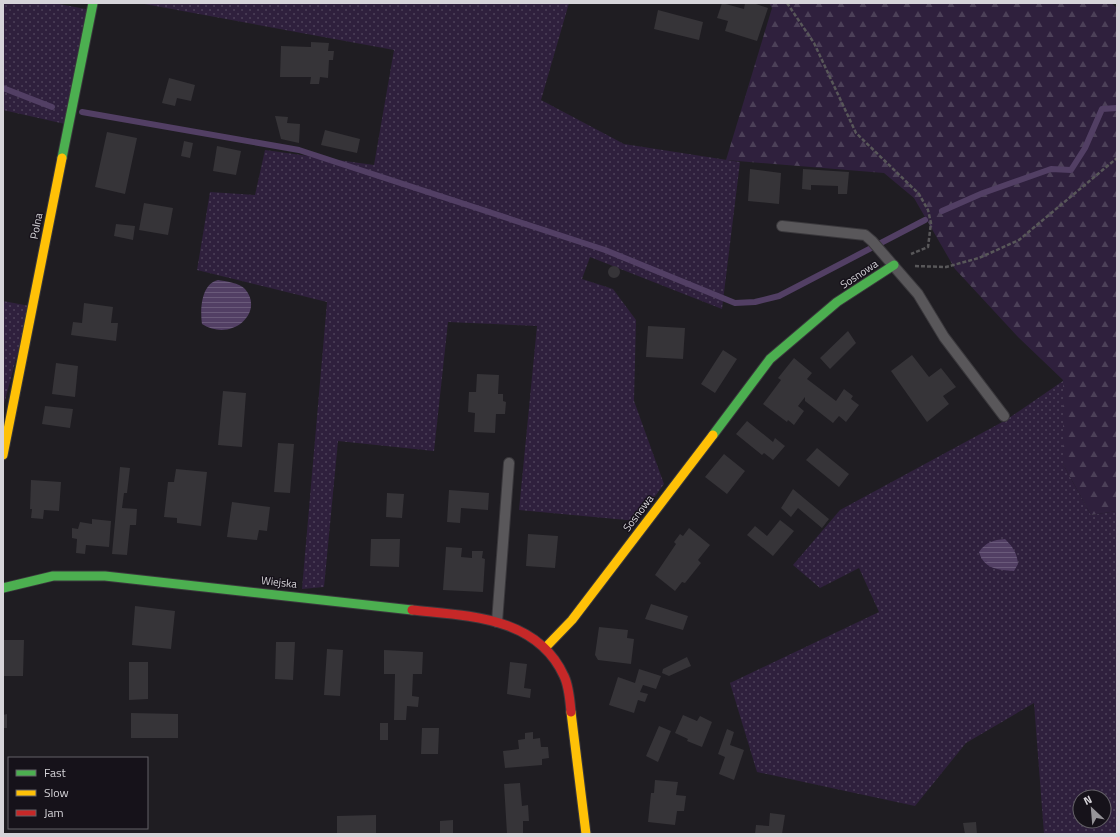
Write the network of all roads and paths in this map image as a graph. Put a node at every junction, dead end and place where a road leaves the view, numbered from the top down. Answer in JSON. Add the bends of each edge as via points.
{"nodes":[{"id":1,"x":93,"y":3,"type":"edge"},
{"id":2,"x":787,"y":3,"type":"edge"},
{"id":3,"x":1117,"y":158,"type":"edge"},
{"id":4,"x":782,"y":226,"type":"dead end"},
{"id":5,"x":894,"y":265,"type":"junction"},
{"id":6,"x":1004,"y":416,"type":"dead end"},
{"id":7,"x":3,"y":455,"type":"edge"},
{"id":8,"x":509,"y":463,"type":"dead end"},
{"id":9,"x":3,"y":588,"type":"edge"},
{"id":10,"x":497,"y":622,"type":"junction"},
{"id":11,"x":545,"y":648,"type":"junction"},
{"id":12,"x":586,"y":834,"type":"edge"}],
"edges":[{"from":1,"to":7,"type":"street","name":"Polna"},
{"from":2,"to":5,"type":"path","via":[[814,43],[856,133],[918,194],[928,210],[931,223],[928,246]]},
{"from":3,"to":5,"type":"path","via":[[1018,240],[979,258],[946,267]]},
{"from":4,"to":5,"type":"lane","via":[[865,235]]},
{"from":5,"to":6,"type":"lane","via":[[918,294],[944,337]]},
{"from":5,"to":11,"type":"street","name":"Sosnowa","via":[[837,302],[770,359],[572,620]]},
{"from":8,"to":10,"type":"lane"},
{"from":9,"to":10,"type":"street","name":"Wiejska","via":[[53,576],[105,576],[465,616]]},
{"from":10,"to":11,"type":"street","name":"Wiejska","via":[[526,634]]},
{"from":11,"to":12,"type":"street","via":[[565,677]]}]}
